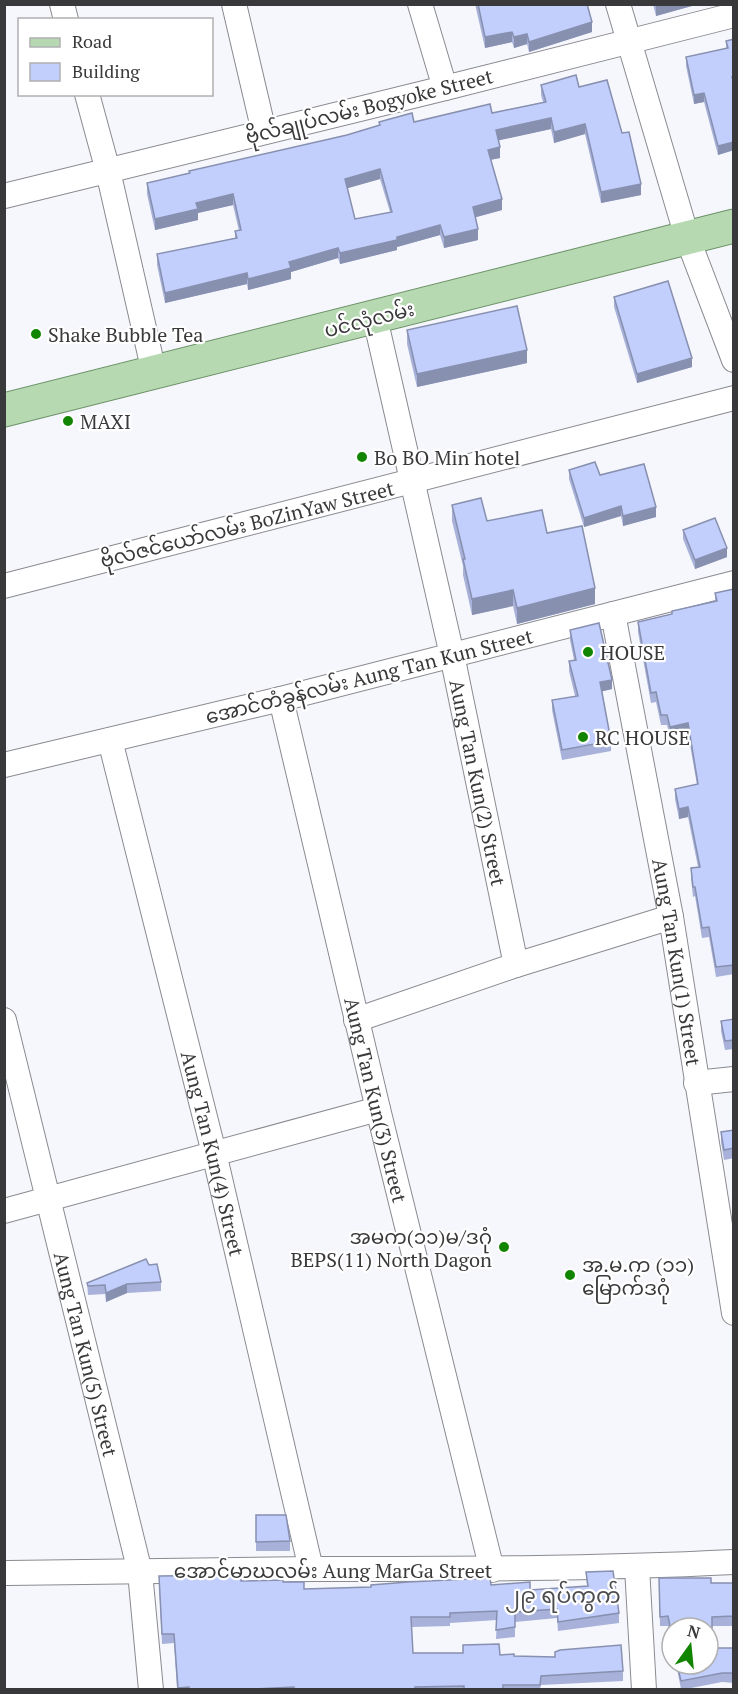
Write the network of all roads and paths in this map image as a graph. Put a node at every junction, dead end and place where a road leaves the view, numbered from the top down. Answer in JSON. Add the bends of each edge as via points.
{"nodes":[{"id":1,"x":234,"y":4,"type":"edge"},
{"id":2,"x":420,"y":4,"type":"edge"},
{"id":3,"x":618,"y":4,"type":"edge"},
{"id":4,"x":734,"y":15,"type":"edge"},
{"id":5,"x":629,"y":40,"type":"junction"},
{"id":6,"x":445,"y":88,"type":"junction"},
{"id":7,"x":88,"y":96,"type":"edge"},
{"id":8,"x":264,"y":132,"type":"junction"},
{"id":9,"x":108,"y":171,"type":"junction"},
{"id":10,"x":4,"y":196,"type":"edge"},
{"id":11,"x":734,"y":226,"type":"edge"},
{"id":12,"x":687,"y":237,"type":"junction"},
{"id":13,"x":375,"y":318,"type":"junction"},
{"id":14,"x":734,"y":360,"type":"edge"},
{"id":15,"x":154,"y":372,"type":"junction"},
{"id":16,"x":734,"y":398,"type":"edge"},
{"id":17,"x":4,"y":410,"type":"edge"},
{"id":18,"x":411,"y":482,"type":"junction"},
{"id":19,"x":734,"y":583,"type":"edge"},
{"id":20,"x":4,"y":586,"type":"edge"},
{"id":21,"x":613,"y":614,"type":"junction"},
{"id":22,"x":452,"y":655,"type":"junction"},
{"id":23,"x":281,"y":699,"type":"junction"},
{"id":24,"x":110,"y":740,"type":"junction"},
{"id":25,"x":4,"y":765,"type":"edge"},
{"id":26,"x":671,"y":918,"type":"junction"},
{"id":27,"x":516,"y":965,"type":"junction"},
{"id":28,"x":4,"y":1020,"type":"edge"},
{"id":29,"x":356,"y":1020,"type":"junction"},
{"id":30,"x":734,"y":1079,"type":"edge"},
{"id":31,"x":696,"y":1083,"type":"junction"},
{"id":32,"x":378,"y":1109,"type":"junction"},
{"id":33,"x":214,"y":1153,"type":"junction"},
{"id":34,"x":47,"y":1200,"type":"junction"},
{"id":35,"x":4,"y":1211,"type":"edge"},
{"id":36,"x":734,"y":1313,"type":"edge"},
{"id":37,"x":734,"y":1562,"type":"edge"},
{"id":38,"x":637,"y":1567,"type":"junction"},
{"id":39,"x":311,"y":1569,"type":"junction"},
{"id":40,"x":492,"y":1570,"type":"junction"},
{"id":41,"x":140,"y":1572,"type":"junction"},
{"id":42,"x":4,"y":1574,"type":"edge"},
{"id":43,"x":151,"y":1689,"type":"edge"},
{"id":44,"x":644,"y":1689,"type":"edge"}],
"edges":[{"from":1,"to":8,"type":"street"},
{"from":2,"to":6,"type":"street"},
{"from":3,"to":5,"type":"street"},
{"from":4,"to":5,"type":"street","name":"ဗိုလ်ချုပ်လမ်း Bogyoke Street"},
{"from":5,"to":6,"type":"street","name":"ဗိုလ်ချုပ်လမ်း Bogyoke Street"},
{"from":5,"to":12,"type":"street"},
{"from":6,"to":8,"type":"street","name":"ဗိုလ်ချုပ်လမ်း Bogyoke Street"},
{"from":7,"to":9,"type":"street"},
{"from":8,"to":9,"type":"street","name":"ဗိုလ်ချုပ်လမ်း Bogyoke Street"},
{"from":9,"to":10,"type":"street","name":"ဗိုလ်ချုပ်လမ်း Bogyoke Street"},
{"from":9,"to":15,"type":"street"},
{"from":11,"to":12,"type":"main road","name":"ပင်လုံလမ်း"},
{"from":12,"to":13,"type":"main road","name":"ပင်လုံလမ်း"},
{"from":12,"to":14,"type":"street"},
{"from":13,"to":15,"type":"main road","name":"ပင်လုံလမ်း"},
{"from":13,"to":18,"type":"street","name":"Aung Tan Kun(2) Street"},
{"from":15,"to":17,"type":"main road","name":"ပင်လုံလမ်း"},
{"from":16,"to":18,"type":"street","name":"ဗိုလ်ဇင်ယော်လမ်း BoZinYaw Street"},
{"from":18,"to":20,"type":"street","name":"ဗိုလ်ဇင်ယော်လမ်း BoZinYaw Street"},
{"from":18,"to":22,"type":"street","name":"Aung Tan Kun(2) Street"},
{"from":19,"to":21,"type":"street","name":"အောင်တံခွန်လမ်း Aung Tan Kun Street"},
{"from":21,"to":22,"type":"street","name":"အောင်တံခွန်လမ်း Aung Tan Kun Street"},
{"from":21,"to":26,"type":"street","name":"Aung Tan Kun(1) Street"},
{"from":22,"to":23,"type":"street","name":"အောင်တံခွန်လမ်း Aung Tan Kun Street"},
{"from":22,"to":27,"type":"street","name":"Aung Tan Kun(2) Street"},
{"from":23,"to":24,"type":"street","name":"အောင်တံခွန်လမ်း Aung Tan Kun Street"},
{"from":23,"to":29,"type":"street","name":"Aung Tan Kun(3) Street"},
{"from":24,"to":25,"type":"street","name":"အောင်တံခွန်လမ်း Aung Tan Kun Street"},
{"from":24,"to":33,"type":"street","name":"Aung Tan Kun(4) Street"},
{"from":26,"to":27,"type":"street"},
{"from":26,"to":31,"type":"street","name":"Aung Tan Kun(1) Street"},
{"from":27,"to":29,"type":"street"},
{"from":28,"to":34,"type":"street","name":"Aung Tan Kun(5) Street"},
{"from":29,"to":32,"type":"street","name":"Aung Tan Kun(3) Street"},
{"from":30,"to":31,"type":"street"},
{"from":31,"to":36,"type":"street","name":"Aung Tan Kun(1) Street"},
{"from":32,"to":33,"type":"street"},
{"from":32,"to":40,"type":"street","name":"Aung Tan Kun(3) Street"},
{"from":33,"to":34,"type":"street"},
{"from":33,"to":39,"type":"street","name":"Aung Tan Kun(4) Street"},
{"from":34,"to":35,"type":"street"},
{"from":34,"to":41,"type":"street","name":"Aung Tan Kun(5) Street"},
{"from":37,"to":38,"type":"street","name":"အောင်မာဃလမ်း Aung MarGa Street"},
{"from":38,"to":40,"type":"street","name":"အောင်မာဃလမ်း Aung MarGa Street"},
{"from":38,"to":44,"type":"street"},
{"from":39,"to":40,"type":"street","name":"အောင်မာဃလမ်း Aung MarGa Street"},
{"from":39,"to":41,"type":"street","name":"အောင်မာဃလမ်း Aung MarGa Street"},
{"from":41,"to":42,"type":"street","name":"အောင်မာဃလမ်း Aung MarGa Street"},
{"from":41,"to":43,"type":"street","name":"Aung Tan Kun(5) Street"}]}
